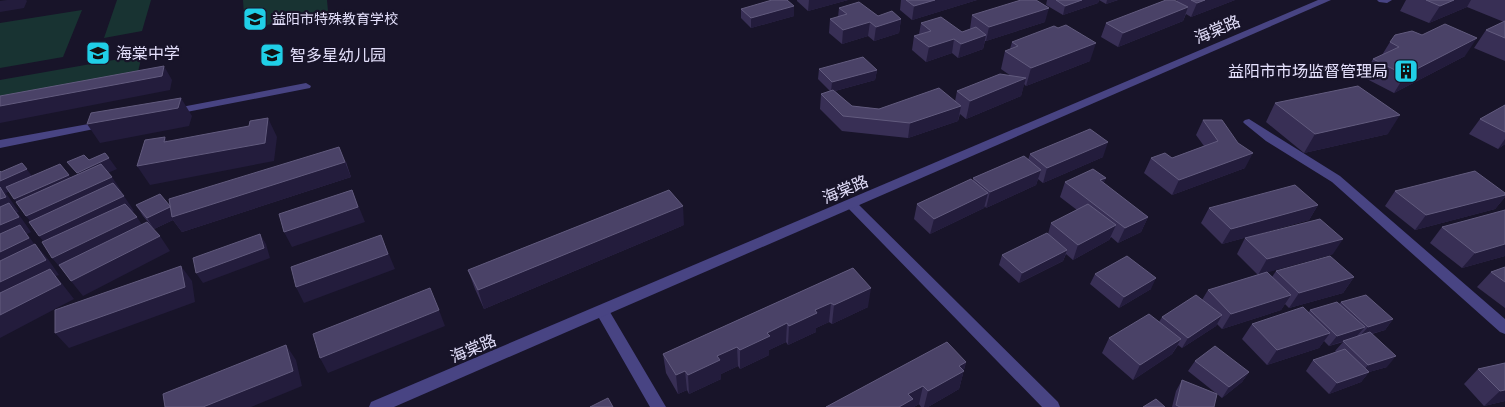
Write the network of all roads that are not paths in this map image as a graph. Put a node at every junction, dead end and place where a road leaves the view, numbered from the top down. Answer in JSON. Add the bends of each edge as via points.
{"nodes":[{"id":1,"x":1326,"y":0,"type":"edge"},
{"id":2,"x":1382,"y":0,"type":"edge"},
{"id":3,"x":1387,"y":0,"type":"edge"},
{"id":4,"x":306,"y":86,"type":"dead end"},
{"id":5,"x":160,"y":114,"type":"edge"},
{"id":6,"x":113,"y":122,"type":"edge"},
{"id":7,"x":1249,"y":122,"type":"dead end"},
{"id":8,"x":0,"y":144,"type":"edge"},
{"id":9,"x":851,"y":204,"type":"junction"},
{"id":10,"x":602,"y":311,"type":"junction"},
{"id":11,"x":1505,"y":328,"type":"edge"},
{"id":12,"x":377,"y":407,"type":"edge"},
{"id":13,"x":658,"y":407,"type":"edge"},
{"id":14,"x":1052,"y":407,"type":"edge"}],
"edges":[{"from":1,"to":9,"type":"street","name":"海棠路"},
{"from":2,"to":3,"type":"street"},
{"from":4,"to":5,"type":"street"},
{"from":6,"to":8,"type":"street"},
{"from":7,"to":11,"type":"street","via":[[1336,179]]},
{"from":9,"to":10,"type":"street","name":"海棠路"},
{"from":9,"to":14,"type":"street"},
{"from":10,"to":12,"type":"street","name":"海棠路"},
{"from":10,"to":13,"type":"street"}]}
